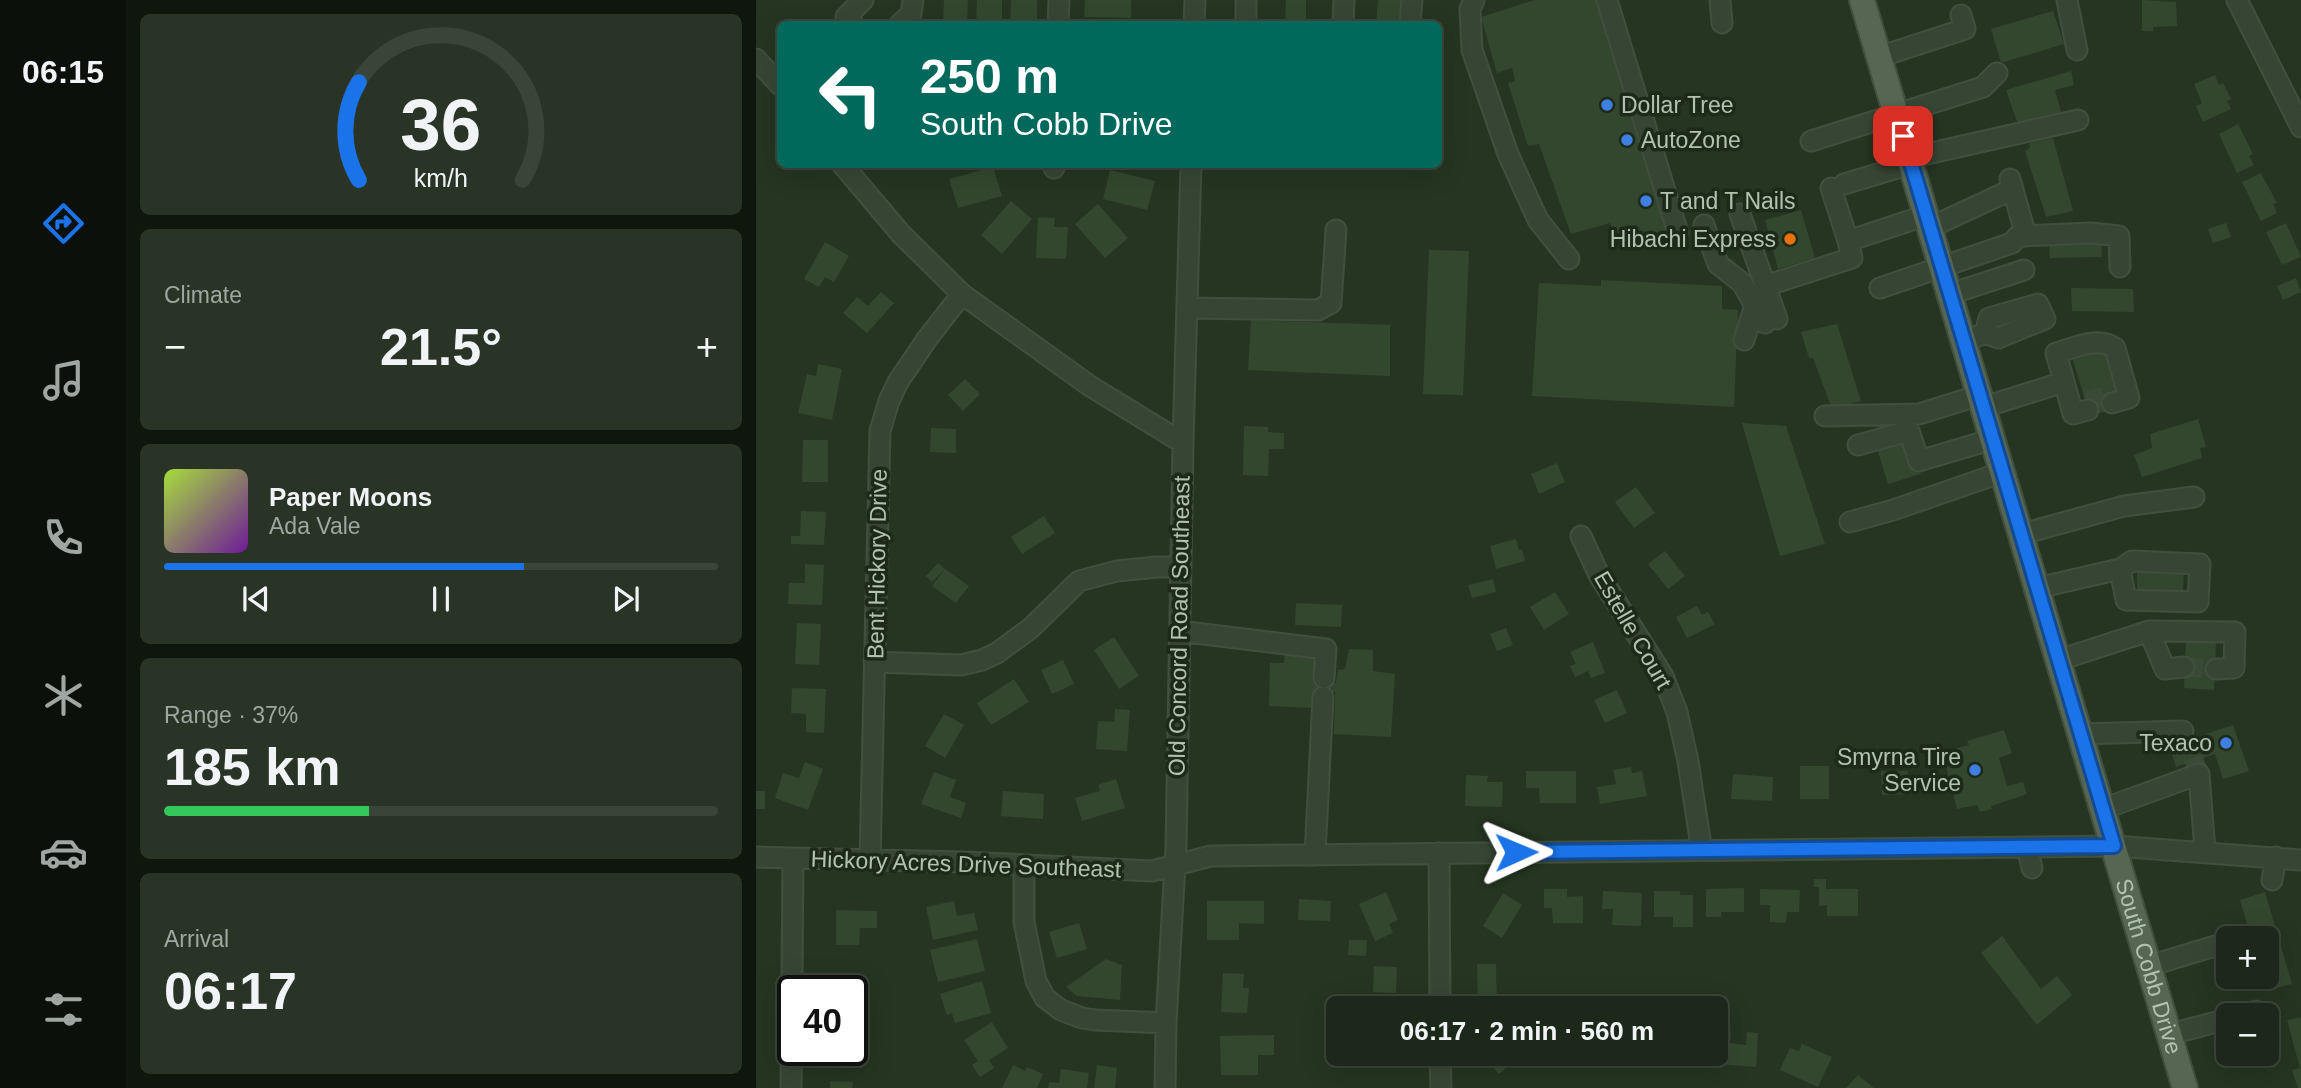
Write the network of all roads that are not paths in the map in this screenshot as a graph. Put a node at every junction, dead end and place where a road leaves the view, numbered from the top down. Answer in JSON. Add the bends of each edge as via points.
{"nodes":[{"id":1,"x":863,"y":0,"type":"edge"},
{"id":2,"x":913,"y":0,"type":"edge"},
{"id":3,"x":1059,"y":0,"type":"edge"},
{"id":4,"x":1195,"y":0,"type":"edge"},
{"id":5,"x":1247,"y":0,"type":"edge"},
{"id":6,"x":1343,"y":0,"type":"edge"},
{"id":7,"x":1412,"y":0,"type":"edge"},
{"id":8,"x":1474,"y":0,"type":"edge"},
{"id":9,"x":1607,"y":0,"type":"edge"},
{"id":10,"x":1720,"y":0,"type":"edge"},
{"id":11,"x":1862,"y":0,"type":"edge"},
{"id":12,"x":2067,"y":0,"type":"edge"},
{"id":13,"x":2237,"y":0,"type":"edge"},
{"id":14,"x":1961,"y":15,"type":"dead end"},
{"id":15,"x":850,"y":21,"type":"edge"},
{"id":16,"x":903,"y":21,"type":"edge"},
{"id":17,"x":1058,"y":21,"type":"edge"},
{"id":18,"x":1194,"y":21,"type":"edge"},
{"id":19,"x":1246,"y":21,"type":"edge"},
{"id":20,"x":1343,"y":21,"type":"edge"},
{"id":21,"x":1410,"y":21,"type":"edge"},
{"id":22,"x":1722,"y":23,"type":"dead end"},
{"id":23,"x":2077,"y":50,"type":"dead end"},
{"id":24,"x":1879,"y":57,"type":"junction"},
{"id":25,"x":756,"y":59,"type":"edge"},
{"id":26,"x":1997,"y":73,"type":"dead end"},
{"id":27,"x":777,"y":82,"type":"edge"},
{"id":28,"x":1896,"y":114,"type":"junction"},
{"id":29,"x":2078,"y":120,"type":"dead end"},
{"id":30,"x":2301,"y":127,"type":"edge"},
{"id":31,"x":1811,"y":141,"type":"dead end"},
{"id":32,"x":1910,"y":161,"type":"junction"},
{"id":33,"x":845,"y":168,"type":"edge"},
{"id":34,"x":1191,"y":168,"type":"edge"},
{"id":35,"x":1740,"y":214,"type":"dead end"},
{"id":36,"x":1928,"y":222,"type":"junction"},
{"id":37,"x":1704,"y":225,"type":"dead end"},
{"id":38,"x":1336,"y":230,"type":"dead end"},
{"id":39,"x":1678,"y":233,"type":"dead end"},
{"id":40,"x":2019,"y":239,"type":"junction"},
{"id":41,"x":1848,"y":241,"type":"junction"},
{"id":42,"x":1569,"y":259,"type":"dead end"},
{"id":43,"x":1942,"y":267,"type":"junction"},
{"id":44,"x":2120,"y":267,"type":"dead end"},
{"id":45,"x":2024,"y":270,"type":"dead end"},
{"id":46,"x":1765,"y":286,"type":"junction"},
{"id":47,"x":1880,"y":288,"type":"dead end"},
{"id":48,"x":962,"y":294,"type":"junction"},
{"id":49,"x":1950,"y":294,"type":"junction"},
{"id":50,"x":1755,"y":305,"type":"junction"},
{"id":51,"x":1186,"y":308,"type":"junction"},
{"id":52,"x":2041,"y":311,"type":"dead end"},
{"id":53,"x":1975,"y":337,"type":"junction"},
{"id":54,"x":1744,"y":340,"type":"dead end"},
{"id":55,"x":2064,"y":382,"type":"junction"},
{"id":56,"x":2116,"y":396,"type":"dead end"},
{"id":57,"x":1982,"y":401,"type":"junction"},
{"id":58,"x":2082,"y":406,"type":"dead end"},
{"id":59,"x":1825,"y":416,"type":"dead end"},
{"id":60,"x":1993,"y":439,"type":"junction"},
{"id":61,"x":1183,"y":443,"type":"junction"},
{"id":62,"x":1858,"y":445,"type":"dead end"},
{"id":63,"x":2003,"y":472,"type":"junction"},
{"id":64,"x":2194,"y":497,"type":"dead end"},
{"id":65,"x":1850,"y":522,"type":"dead end"},
{"id":66,"x":2022,"y":534,"type":"junction"},
{"id":67,"x":1581,"y":536,"type":"dead end"},
{"id":68,"x":1181,"y":567,"type":"junction"},
{"id":69,"x":2120,"y":569,"type":"dead end"},
{"id":70,"x":2037,"y":588,"type":"junction"},
{"id":71,"x":1179,"y":631,"type":"junction"},
{"id":72,"x":2149,"y":631,"type":"junction"},
{"id":73,"x":2059,"y":660,"type":"junction"},
{"id":74,"x":874,"y":662,"type":"junction"},
{"id":75,"x":2184,"y":667,"type":"tunnel mouth"},
{"id":76,"x":2216,"y":669,"type":"dead end"},
{"id":77,"x":2183,"y":731,"type":"dead end"},
{"id":78,"x":2081,"y":734,"type":"junction"},
{"id":79,"x":2103,"y":808,"type":"junction"},
{"id":80,"x":2114,"y":846,"type":"junction"},
{"id":81,"x":2027,"y":847,"type":"junction"},
{"id":82,"x":1696,"y":850,"type":"junction"},
{"id":83,"x":2205,"y":851,"type":"junction"},
{"id":84,"x":1439,"y":853,"type":"junction"},
{"id":85,"x":1315,"y":855,"type":"junction"},
{"id":86,"x":756,"y":857,"type":"edge"},
{"id":87,"x":2276,"y":857,"type":"junction"},
{"id":88,"x":793,"y":858,"type":"junction"},
{"id":89,"x":870,"y":859,"type":"junction"},
{"id":90,"x":2301,"y":860,"type":"edge"},
{"id":91,"x":1024,"y":865,"type":"junction"},
{"id":92,"x":1175,"y":865,"type":"junction"},
{"id":93,"x":2032,"y":868,"type":"dead end"},
{"id":94,"x":2272,"y":880,"type":"dead end"},
{"id":95,"x":2216,"y":946,"type":"edge"},
{"id":96,"x":2149,"y":966,"type":"junction"},
{"id":97,"x":1440,"y":996,"type":"edge"},
{"id":98,"x":2216,"y":1022,"type":"edge"},
{"id":99,"x":1166,"y":1023,"type":"junction"},
{"id":100,"x":2170,"y":1034,"type":"junction"},
{"id":101,"x":1440,"y":1066,"type":"edge"},
{"id":102,"x":791,"y":1088,"type":"edge"},
{"id":103,"x":1165,"y":1088,"type":"edge"},
{"id":104,"x":1441,"y":1088,"type":"edge"},
{"id":105,"x":2185,"y":1088,"type":"edge"}],
"edges":[{"from":1,"to":15,"type":"street","via":[[846,17]]},
{"from":2,"to":16,"type":"street","via":[[911,14]]},
{"from":3,"to":17,"type":"street"},
{"from":4,"to":18,"type":"street"},
{"from":5,"to":19,"type":"street"},
{"from":6,"to":20,"type":"street"},
{"from":7,"to":21,"type":"street"},
{"from":8,"to":42,"type":"street","via":[[1470,9],[1472,50],[1508,154],[1538,220]]},
{"from":9,"to":39,"type":"street"},
{"from":10,"to":22,"type":"street"},
{"from":11,"to":24,"type":"main road","name":"South Cobb Drive"},
{"from":12,"to":23,"type":"street"},
{"from":13,"to":30,"type":"street"},
{"from":14,"to":24,"type":"street","via":[[1965,29]]},
{"from":24,"to":28,"type":"main road","name":"South Cobb Drive"},
{"from":25,"to":27,"type":"street"},
{"from":26,"to":28,"type":"street","via":[[1983,87]]},
{"from":28,"to":31,"type":"street"},
{"from":28,"to":32,"type":"main road","name":"South Cobb Drive"},
{"from":29,"to":32,"type":"street"},
{"from":32,"to":36,"type":"main road","name":"South Cobb Drive"},
{"from":32,"to":41,"type":"street","via":[[1838,186]]},
{"from":33,"to":48,"type":"street","via":[[901,234]]},
{"from":34,"to":51,"type":"street","name":"Old Concord Road Southeast"},
{"from":35,"to":46,"type":"street"},
{"from":36,"to":40,"type":"street","via":[[2012,183]]},
{"from":36,"to":41,"type":"street"},
{"from":36,"to":43,"type":"main road","name":"South Cobb Drive"},
{"from":37,"to":50,"type":"street","via":[[1718,264],[1742,283]]},
{"from":38,"to":51,"type":"street","via":[[1331,303],[1318,310]]},
{"from":40,"to":43,"type":"street"},
{"from":40,"to":44,"type":"street","via":[[2091,233],[2119,236]]},
{"from":41,"to":46,"type":"street","via":[[1852,258]]},
{"from":43,"to":47,"type":"street"},
{"from":43,"to":49,"type":"main road","name":"South Cobb Drive"},
{"from":45,"to":49,"type":"street"},
{"from":46,"to":50,"type":"street","via":[[1771,321]]},
{"from":48,"to":61,"type":"street","via":[[1069,371]]},
{"from":48,"to":74,"type":"street","name":"Bent Hickory Drive","via":[[898,382],[880,431]]},
{"from":49,"to":53,"type":"main road","name":"South Cobb Drive"},
{"from":50,"to":54,"type":"street"},
{"from":51,"to":61,"type":"street","name":"Old Concord Road Southeast"},
{"from":52,"to":53,"type":"street","via":[[1998,338]]},
{"from":53,"to":57,"type":"main road","name":"South Cobb Drive"},
{"from":55,"to":56,"type":"street","via":[[2056,353],[2098,342],[2110,344],[2115,348]]},
{"from":55,"to":57,"type":"street"},
{"from":55,"to":58,"type":"street"},
{"from":57,"to":59,"type":"street","via":[[1919,414]]},
{"from":57,"to":60,"type":"main road","name":"South Cobb Drive"},
{"from":60,"to":62,"type":"street","via":[[1919,461],[1909,430]]},
{"from":60,"to":63,"type":"main road","name":"South Cobb Drive"},
{"from":61,"to":68,"type":"street","name":"Old Concord Road Southeast"},
{"from":63,"to":65,"type":"street"},
{"from":63,"to":66,"type":"main road","name":"South Cobb Drive"},
{"from":64,"to":66,"type":"street","via":[[2124,506]]},
{"from":66,"to":70,"type":"main road","name":"South Cobb Drive"},
{"from":67,"to":82,"type":"street","name":"Estelle Court","via":[[1599,575],[1663,676],[1677,712],[1700,839]]},
{"from":68,"to":71,"type":"street","name":"Old Concord Road Southeast"},
{"from":68,"to":74,"type":"street","via":[[1117,570],[1079,581],[1031,628],[982,660],[961,665]]},
{"from":69,"to":70,"type":"street"},
{"from":70,"to":73,"type":"main road","name":"South Cobb Drive"},
{"from":71,"to":85,"type":"street","via":[[1326,649]]},
{"from":71,"to":92,"type":"street","name":"Old Concord Road Southeast"},
{"from":72,"to":73,"type":"street"},
{"from":72,"to":75,"type":"street","via":[[2165,669]]},
{"from":72,"to":76,"type":"street","via":[[2235,632],[2234,668]]},
{"from":73,"to":78,"type":"main road","name":"South Cobb Drive"},
{"from":74,"to":89,"type":"street","name":"Bent Hickory Drive"},
{"from":77,"to":78,"type":"street"},
{"from":78,"to":79,"type":"main road","name":"South Cobb Drive"},
{"from":79,"to":80,"type":"main road","name":"South Cobb Drive"},
{"from":79,"to":83,"type":"street","via":[[2199,774]]},
{"from":80,"to":81,"type":"street","name":"Hickory Acres Drive Southeast"},
{"from":80,"to":83,"type":"street","name":"Hickory Acres Drive Southeast"},
{"from":80,"to":96,"type":"main road","name":"South Cobb Drive"},
{"from":81,"to":82,"type":"street","name":"Hickory Acres Drive Southeast"},
{"from":81,"to":93,"type":"street"},
{"from":82,"to":84,"type":"street","name":"Hickory Acres Drive Southeast"},
{"from":83,"to":87,"type":"street","name":"Hickory Acres Drive Southeast"},
{"from":84,"to":85,"type":"street","name":"Hickory Acres Drive Southeast"},
{"from":84,"to":97,"type":"street"},
{"from":85,"to":92,"type":"street","name":"Hickory Acres Drive Southeast","via":[[1211,856]]},
{"from":86,"to":88,"type":"street","name":"Hickory Acres Drive Southeast"},
{"from":87,"to":90,"type":"street","name":"Hickory Acres Drive Southeast"},
{"from":87,"to":94,"type":"street"},
{"from":88,"to":89,"type":"street","name":"Hickory Acres Drive Southeast"},
{"from":88,"to":102,"type":"street"},
{"from":89,"to":91,"type":"street","name":"Hickory Acres Drive Southeast"},
{"from":91,"to":92,"type":"street","name":"Hickory Acres Drive Southeast","via":[[1152,871]]},
{"from":91,"to":99,"type":"street","via":[[1024,922],[1036,981],[1045,998],[1082,1018]]},
{"from":92,"to":99,"type":"street","name":"Old Concord Road Southeast"},
{"from":95,"to":96,"type":"street"},
{"from":96,"to":100,"type":"main road","name":"South Cobb Drive"},
{"from":98,"to":100,"type":"street"},
{"from":99,"to":103,"type":"street","name":"Old Concord Road Southeast"},
{"from":100,"to":105,"type":"main road","name":"South Cobb Drive"},
{"from":101,"to":104,"type":"street"}]}
